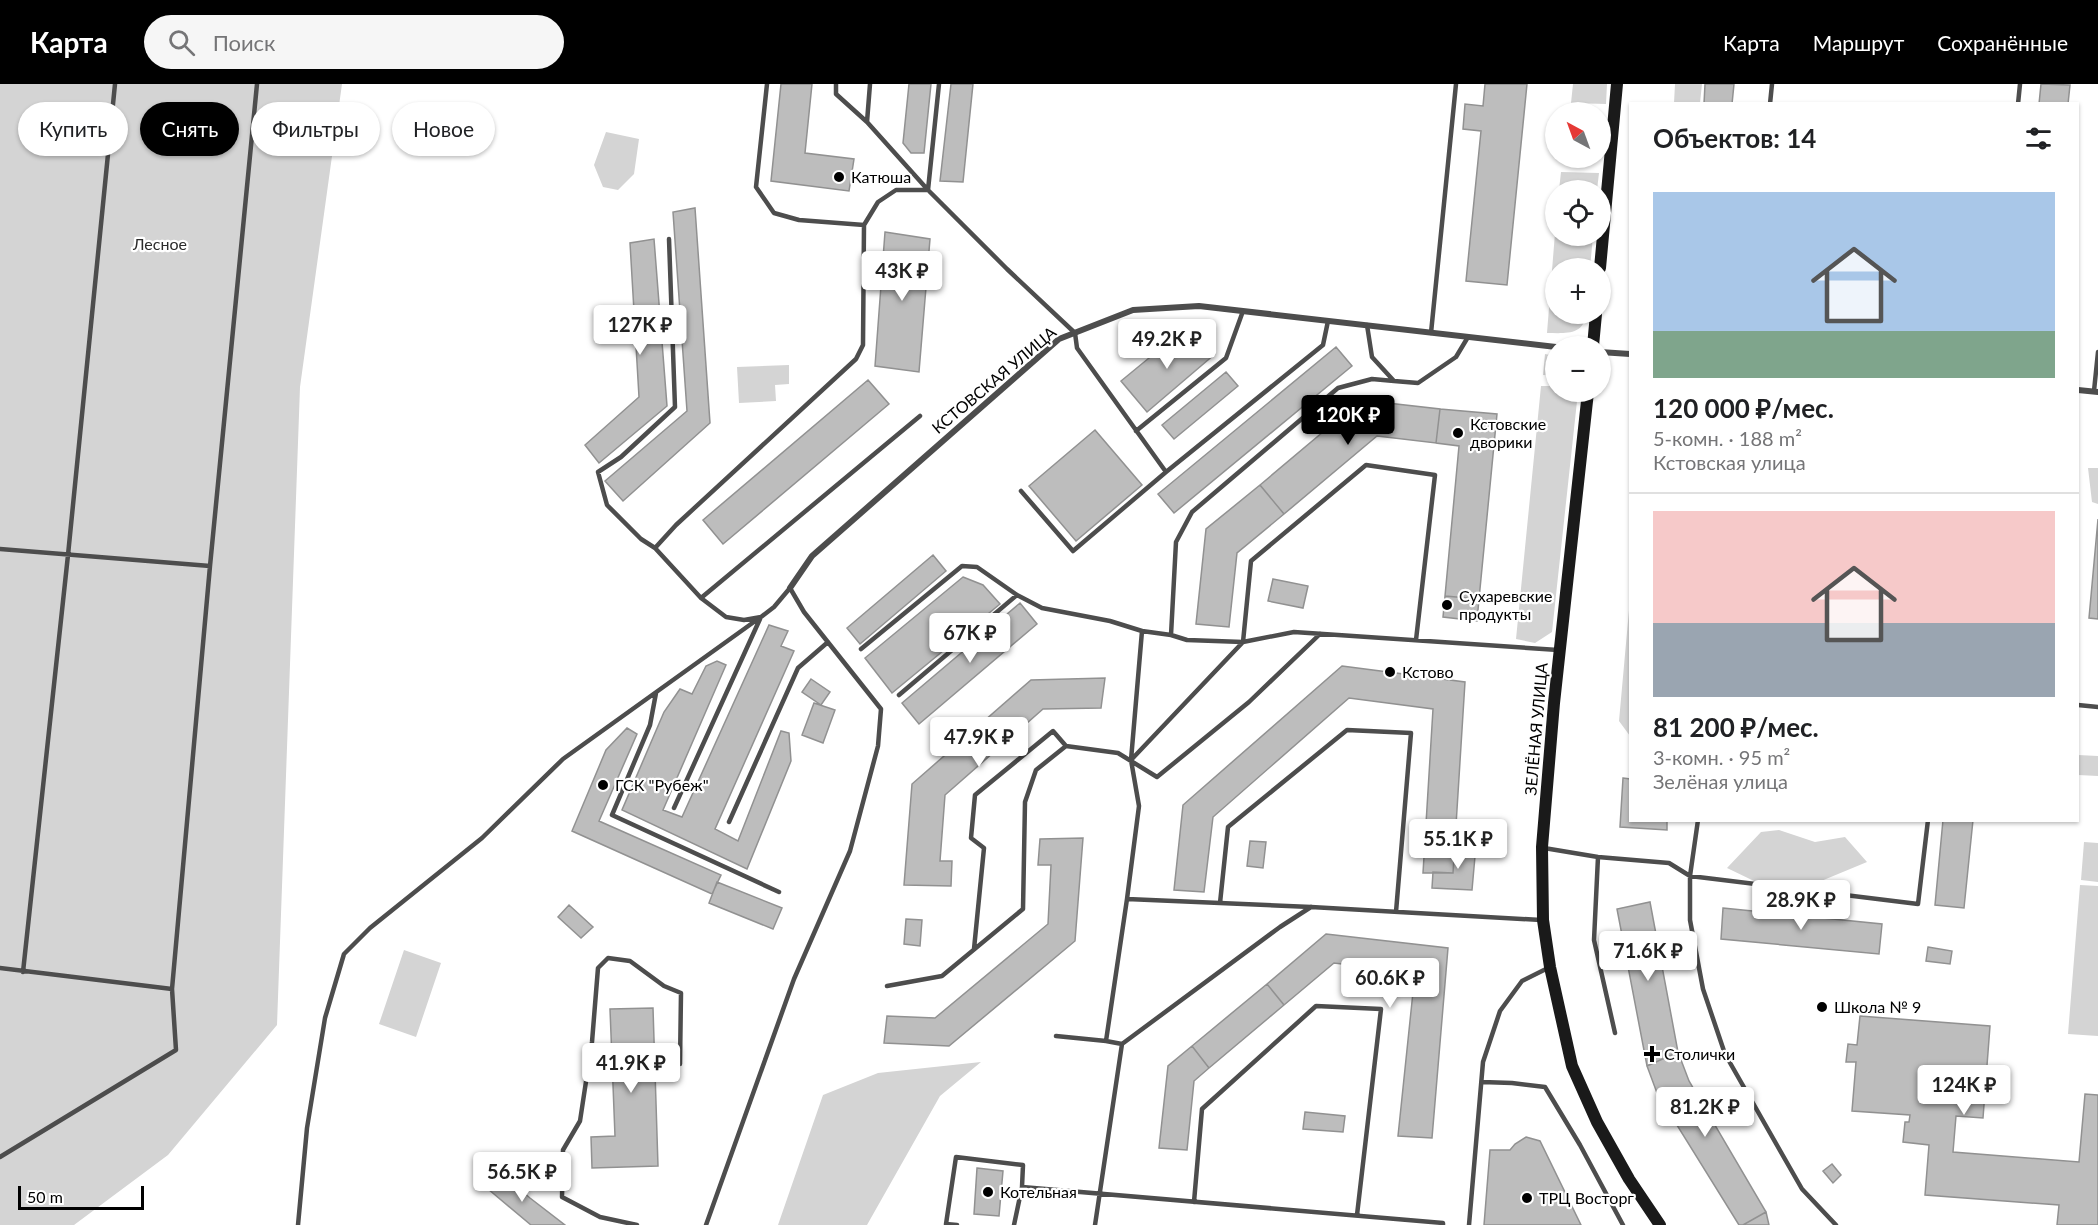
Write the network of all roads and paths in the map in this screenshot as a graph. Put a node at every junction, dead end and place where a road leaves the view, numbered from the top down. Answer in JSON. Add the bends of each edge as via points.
{"nodes":[{"id":1,"x":115,"y":84,"type":"edge"},
{"id":2,"x":257,"y":84,"type":"edge"},
{"id":3,"x":767,"y":84,"type":"edge"},
{"id":4,"x":836,"y":84,"type":"edge"},
{"id":5,"x":870,"y":84,"type":"edge"},
{"id":6,"x":939,"y":84,"type":"edge"},
{"id":7,"x":1456,"y":84,"type":"edge"},
{"id":8,"x":1617,"y":84,"type":"edge"},
{"id":9,"x":1772,"y":84,"type":"edge"},
{"id":10,"x":2020,"y":84,"type":"edge"},
{"id":11,"x":1770,"y":102,"type":"edge"},
{"id":12,"x":2018,"y":102,"type":"edge"},
{"id":13,"x":867,"y":122,"type":"junction"},
{"id":14,"x":928,"y":189,"type":"junction"},
{"id":15,"x":864,"y":225,"type":"junction"},
{"id":16,"x":669,"y":239,"type":"dead end"},
{"id":17,"x":1601,"y":258,"type":"edge"},
{"id":18,"x":1243,"y":311,"type":"junction"},
{"id":19,"x":1328,"y":321,"type":"junction"},
{"id":20,"x":1367,"y":325,"type":"junction"},
{"id":21,"x":1075,"y":333,"type":"junction"},
{"id":22,"x":1431,"y":333,"type":"junction"},
{"id":23,"x":1468,"y":337,"type":"junction"},
{"id":24,"x":1545,"y":346,"type":"edge"},
{"id":25,"x":2098,"y":352,"type":"edge"},
{"id":26,"x":1611,"y":353,"type":"edge"},
{"id":27,"x":1629,"y":354,"type":"edge"},
{"id":28,"x":1394,"y":381,"type":"junction"},
{"id":29,"x":2079,"y":390,"type":"edge"},
{"id":30,"x":2096,"y":392,"type":"edge"},
{"id":31,"x":1587,"y":402,"type":"edge"},
{"id":32,"x":920,"y":416,"type":"dead end"},
{"id":33,"x":1136,"y":431,"type":"junction"},
{"id":34,"x":1166,"y":472,"type":"junction"},
{"id":35,"x":1021,"y":491,"type":"dead end"},
{"id":36,"x":656,"y":548,"type":"junction"},
{"id":37,"x":0,"y":549,"type":"edge"},
{"id":38,"x":68,"y":555,"type":"junction"},
{"id":39,"x":210,"y":566,"type":"junction"},
{"id":40,"x":790,"y":588,"type":"junction"},
{"id":41,"x":1017,"y":595,"type":"junction"},
{"id":42,"x":701,"y":598,"type":"junction"},
{"id":43,"x":760,"y":617,"type":"junction"},
{"id":44,"x":1142,"y":631,"type":"junction"},
{"id":45,"x":1320,"y":634,"type":"junction"},
{"id":46,"x":1171,"y":635,"type":"junction"},
{"id":47,"x":1416,"y":640,"type":"junction"},
{"id":48,"x":828,"y":642,"type":"junction"},
{"id":49,"x":1243,"y":642,"type":"junction"},
{"id":50,"x":861,"y":649,"type":"dead end"},
{"id":51,"x":1559,"y":650,"type":"junction"},
{"id":52,"x":656,"y":693,"type":"junction"},
{"id":53,"x":899,"y":695,"type":"dead end"},
{"id":54,"x":2079,"y":705,"type":"edge"},
{"id":55,"x":2098,"y":707,"type":"edge"},
{"id":56,"x":1066,"y":746,"type":"junction"},
{"id":57,"x":1131,"y":760,"type":"junction"},
{"id":58,"x":674,"y":808,"type":"dead end"},
{"id":59,"x":729,"y":822,"type":"dead end"},
{"id":60,"x":1698,"y":822,"type":"edge"},
{"id":61,"x":1928,"y":822,"type":"edge"},
{"id":62,"x":1542,"y":847,"type":"junction"},
{"id":63,"x":1598,"y":858,"type":"junction"},
{"id":64,"x":1690,"y":876,"type":"junction"},
{"id":65,"x":779,"y":892,"type":"dead end"},
{"id":66,"x":1127,"y":899,"type":"junction"},
{"id":67,"x":1220,"y":903,"type":"junction"},
{"id":68,"x":1311,"y":907,"type":"junction"},
{"id":69,"x":1396,"y":912,"type":"junction"},
{"id":70,"x":1543,"y":920,"type":"junction"},
{"id":71,"x":974,"y":949,"type":"junction"},
{"id":72,"x":1551,"y":967,"type":"junction"},
{"id":73,"x":0,"y":968,"type":"edge"},
{"id":74,"x":23,"y":972,"type":"junction"},
{"id":75,"x":887,"y":986,"type":"dead end"},
{"id":76,"x":172,"y":989,"type":"junction"},
{"id":77,"x":1615,"y":1033,"type":"dead end"},
{"id":78,"x":1056,"y":1036,"type":"dead end"},
{"id":79,"x":1106,"y":1041,"type":"junction"},
{"id":80,"x":1122,"y":1044,"type":"junction"},
{"id":81,"x":680,"y":1064,"type":"dead end"},
{"id":82,"x":1482,"y":1082,"type":"junction"},
{"id":83,"x":0,"y":1157,"type":"edge"},
{"id":84,"x":1022,"y":1187,"type":"junction"},
{"id":85,"x":1101,"y":1194,"type":"junction"},
{"id":86,"x":1194,"y":1202,"type":"junction"},
{"id":87,"x":1356,"y":1215,"type":"junction"},
{"id":88,"x":298,"y":1225,"type":"edge"},
{"id":89,"x":637,"y":1225,"type":"edge"},
{"id":90,"x":706,"y":1225,"type":"edge"},
{"id":91,"x":957,"y":1225,"type":"edge"},
{"id":92,"x":1014,"y":1225,"type":"edge"},
{"id":93,"x":1095,"y":1225,"type":"edge"},
{"id":94,"x":1443,"y":1225,"type":"edge"},
{"id":95,"x":1469,"y":1225,"type":"edge"},
{"id":96,"x":1623,"y":1225,"type":"edge"},
{"id":97,"x":1660,"y":1225,"type":"edge"},
{"id":98,"x":1836,"y":1225,"type":"edge"}],
"edges":[{"from":1,"to":38,"type":"lane"},
{"from":2,"to":39,"type":"lane"},
{"from":3,"to":15,"type":"lane","via":[[756,187],[774,213],[799,220]]},
{"from":4,"to":13,"type":"lane","via":[[836,94]]},
{"from":5,"to":13,"type":"lane"},
{"from":6,"to":14,"type":"lane"},
{"from":7,"to":22,"type":"lane"},
{"from":8,"to":17,"type":"main road"},
{"from":9,"to":11,"type":"lane"},
{"from":10,"to":12,"type":"lane"},
{"from":13,"to":14,"type":"lane"},
{"from":14,"to":15,"type":"lane","via":[[896,190],[878,202]]},
{"from":14,"to":21,"type":"lane"},
{"from":15,"to":36,"type":"lane","via":[[863,345],[856,359]]},
{"from":16,"to":36,"type":"lane","via":[[675,407],[621,457],[598,472],[607,505]]},
{"from":18,"to":19,"type":"street","name":"КСТОВСКАЯ УЛИЦА"},
{"from":18,"to":21,"type":"street","name":"КСТОВСКАЯ УЛИЦА","via":[[1199,306],[1133,310]]},
{"from":18,"to":33,"type":"lane","via":[[1226,358]]},
{"from":19,"to":20,"type":"street","name":"КСТОВСКАЯ УЛИЦА"},
{"from":19,"to":34,"type":"lane","via":[[1323,345]]},
{"from":20,"to":22,"type":"street","name":"КСТОВСКАЯ УЛИЦА"},
{"from":20,"to":28,"type":"lane","via":[[1372,357]]},
{"from":21,"to":33,"type":"lane","via":[[1077,348]]},
{"from":21,"to":40,"type":"street","name":"КСТОВСКАЯ УЛИЦА","via":[[1059,339],[812,556]]},
{"from":22,"to":23,"type":"street","name":"КСТОВСКАЯ УЛИЦА"},
{"from":23,"to":24,"type":"street","name":"КСТОВСКАЯ УЛИЦА"},
{"from":23,"to":28,"type":"lane","via":[[1456,357],[1418,383]]},
{"from":25,"to":30,"type":"lane"},
{"from":26,"to":27,"type":"street"},
{"from":28,"to":46,"type":"lane","via":[[1372,379],[1338,388],[1192,512],[1176,542]]},
{"from":29,"to":30,"type":"street"},
{"from":31,"to":51,"type":"main road","name":"ЗЕЛЁНАЯ УЛИЦА"},
{"from":32,"to":42,"type":"lane"},
{"from":33,"to":34,"type":"lane"},
{"from":34,"to":35,"type":"lane","via":[[1073,551]]},
{"from":36,"to":42,"type":"lane"},
{"from":37,"to":38,"type":"lane"},
{"from":38,"to":39,"type":"lane"},
{"from":38,"to":74,"type":"lane"},
{"from":39,"to":76,"type":"lane"},
{"from":40,"to":43,"type":"lane","via":[[774,608]]},
{"from":40,"to":48,"type":"lane"},
{"from":41,"to":44,"type":"lane","via":[[1042,608]]},
{"from":41,"to":50,"type":"lane","via":[[977,567],[962,566]]},
{"from":41,"to":53,"type":"lane"},
{"from":42,"to":43,"type":"lane","via":[[726,617]]},
{"from":43,"to":52,"type":"lane"},
{"from":43,"to":58,"type":"lane"},
{"from":44,"to":46,"type":"lane"},
{"from":44,"to":57,"type":"lane"},
{"from":45,"to":47,"type":"lane"},
{"from":45,"to":49,"type":"lane","via":[[1294,633]]},
{"from":45,"to":57,"type":"lane","via":[[1248,702],[1157,777]]},
{"from":46,"to":49,"type":"lane","via":[[1187,640]]},
{"from":47,"to":49,"type":"lane","via":[[1435,475],[1366,465],[1251,561]]},
{"from":47,"to":51,"type":"lane"},
{"from":48,"to":59,"type":"lane","via":[[798,668]]},
{"from":48,"to":90,"type":"lane","via":[[880,709],[878,746],[850,851],[794,979]]},
{"from":49,"to":57,"type":"lane"},
{"from":51,"to":62,"type":"main road","name":"ЗЕЛЁНАЯ УЛИЦА"},
{"from":52,"to":65,"type":"lane","via":[[650,725],[612,815]]},
{"from":52,"to":88,"type":"lane","via":[[563,759],[482,838],[370,928],[344,954],[325,1018],[307,1128]]},
{"from":54,"to":55,"type":"lane"},
{"from":56,"to":57,"type":"lane","via":[[1118,753]]},
{"from":56,"to":71,"type":"lane","via":[[1036,770],[1024,802],[1023,909]]},
{"from":56,"to":71,"type":"lane","via":[[1053,730],[975,795],[972,838],[984,848]]},
{"from":57,"to":66,"type":"lane","via":[[1139,806]]},
{"from":60,"to":64,"type":"lane"},
{"from":61,"to":64,"type":"lane","via":[[1918,904]]},
{"from":62,"to":63,"type":"lane"},
{"from":62,"to":70,"type":"main road","name":"ЗЕЛЁНАЯ УЛИЦА"},
{"from":63,"to":64,"type":"lane","via":[[1669,862]]},
{"from":63,"to":77,"type":"lane","via":[[1594,940]]},
{"from":64,"to":98,"type":"lane","via":[[1690,920],[1703,989],[1725,1054],[1802,1189]]},
{"from":66,"to":67,"type":"lane"},
{"from":66,"to":79,"type":"lane"},
{"from":67,"to":68,"type":"lane"},
{"from":67,"to":69,"type":"lane","via":[[1228,827],[1347,730],[1411,733]]},
{"from":68,"to":69,"type":"lane"},
{"from":68,"to":80,"type":"lane"},
{"from":69,"to":70,"type":"lane"},
{"from":70,"to":72,"type":"main road","name":"ЗЕЛЁНАЯ УЛИЦА"},
{"from":71,"to":75,"type":"lane","via":[[942,976]]},
{"from":72,"to":82,"type":"lane","via":[[1522,981],[1500,1011],[1483,1062]]},
{"from":72,"to":97,"type":"main road","name":"ЗЕЛЁНАЯ УЛИЦА","via":[[1572,1066],[1597,1122]]},
{"from":73,"to":74,"type":"lane"},
{"from":74,"to":76,"type":"lane"},
{"from":76,"to":83,"type":"lane","via":[[176,1050]]},
{"from":78,"to":79,"type":"lane"},
{"from":79,"to":80,"type":"lane"},
{"from":80,"to":85,"type":"lane"},
{"from":81,"to":89,"type":"lane","via":[[681,993],[664,986],[630,961],[608,958],[598,968],[580,1121],[563,1150],[562,1197],[600,1217]]},
{"from":82,"to":95,"type":"lane"},
{"from":82,"to":96,"type":"lane","via":[[1545,1087]]},
{"from":84,"to":85,"type":"lane"},
{"from":84,"to":91,"type":"lane","via":[[1023,1165],[956,1157],[946,1224]]},
{"from":84,"to":92,"type":"lane"},
{"from":85,"to":86,"type":"lane"},
{"from":85,"to":93,"type":"lane"},
{"from":86,"to":87,"type":"lane"},
{"from":86,"to":87,"type":"lane","via":[[1202,1109],[1316,1006],[1381,1009]]},
{"from":87,"to":94,"type":"lane"}]}
